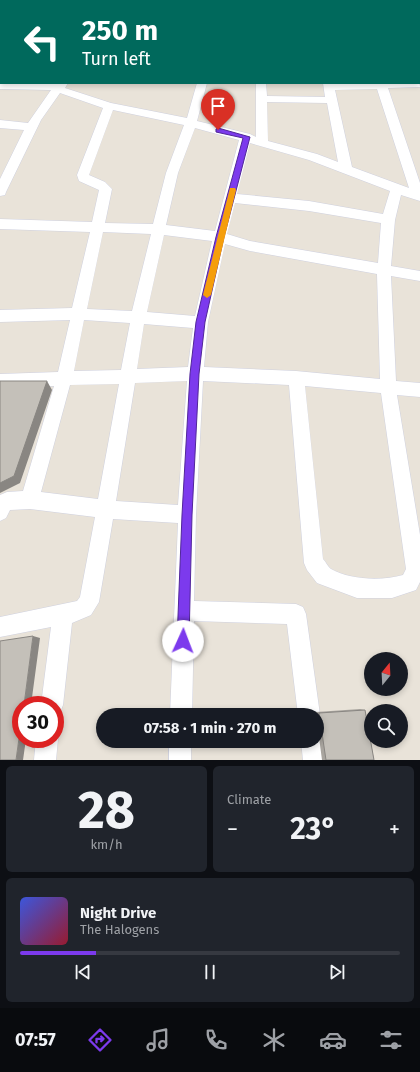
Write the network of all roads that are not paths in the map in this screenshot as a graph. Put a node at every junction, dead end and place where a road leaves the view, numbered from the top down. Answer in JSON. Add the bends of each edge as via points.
{"nodes":[{"id":1,"x":202,"y":84,"type":"edge"},
{"id":2,"x":261,"y":84,"type":"edge"},
{"id":3,"x":420,"y":84,"type":"edge"},
{"id":4,"x":54,"y":85,"type":"edge"},
{"id":5,"x":329,"y":85,"type":"edge"},
{"id":6,"x":382,"y":85,"type":"edge"},
{"id":7,"x":0,"y":86,"type":"edge"},
{"id":8,"x":261,"y":99,"type":"junction"},
{"id":9,"x":332,"y":100,"type":"junction"},
{"id":10,"x":109,"y":106,"type":"junction"},
{"id":11,"x":191,"y":123,"type":"junction"},
{"id":12,"x":0,"y":124,"type":"edge"},
{"id":13,"x":31,"y":127,"type":"junction"},
{"id":14,"x":246,"y":137,"type":"junction"},
{"id":15,"x":262,"y":142,"type":"junction"},
{"id":16,"x":6,"y":166,"type":"edge"},
{"id":17,"x":346,"y":169,"type":"junction"},
{"id":18,"x":397,"y":188,"type":"junction"},
{"id":19,"x":0,"y":192,"type":"edge"},
{"id":20,"x":419,"y":196,"type":"edge"},
{"id":21,"x":230,"y":198,"type":"junction"},
{"id":22,"x":388,"y":220,"type":"junction"},
{"id":23,"x":0,"y":224,"type":"edge"},
{"id":24,"x":97,"y":228,"type":"junction"},
{"id":25,"x":158,"y":229,"type":"junction"},
{"id":26,"x":220,"y":237,"type":"junction"},
{"id":27,"x":384,"y":271,"type":"junction"},
{"id":28,"x":420,"y":276,"type":"edge"},
{"id":29,"x":78,"y":314,"type":"junction"},
{"id":30,"x":0,"y":316,"type":"edge"},
{"id":31,"x":138,"y":318,"type":"junction"},
{"id":32,"x":200,"y":322,"type":"junction"},
{"id":33,"x":195,"y":374,"type":"junction"},
{"id":34,"x":128,"y":377,"type":"junction"},
{"id":35,"x":296,"y":378,"type":"junction"},
{"id":36,"x":64,"y":379,"type":"junction"},
{"id":37,"x":0,"y":381,"type":"edge"},
{"id":38,"x":388,"y":387,"type":"junction"},
{"id":39,"x":420,"y":390,"type":"edge"},
{"id":40,"x":30,"y":500,"type":"junction"},
{"id":41,"x":105,"y":509,"type":"junction"},
{"id":42,"x":0,"y":512,"type":"edge"},
{"id":43,"x":187,"y":515,"type":"junction"},
{"id":44,"x":184,"y":611,"type":"junction"},
{"id":45,"x":63,"y":614,"type":"junction"},
{"id":46,"x":0,"y":627,"type":"edge"},
{"id":47,"x":53,"y":696,"type":"edge"},
{"id":48,"x":181,"y":708,"type":"edge"},
{"id":49,"x":308,"y":708,"type":"edge"},
{"id":50,"x":46,"y":748,"type":"edge"},
{"id":51,"x":180,"y":748,"type":"edge"},
{"id":52,"x":313,"y":748,"type":"edge"},
{"id":53,"x":45,"y":760,"type":"edge"},
{"id":54,"x":180,"y":760,"type":"edge"},
{"id":55,"x":314,"y":760,"type":"edge"}],
"edges":[{"from":1,"to":11,"type":"street"},
{"from":2,"to":8,"type":"street"},
{"from":3,"to":6,"type":"street"},
{"from":4,"to":7,"type":"street"},
{"from":4,"to":10,"type":"street"},
{"from":4,"to":13,"type":"street"},
{"from":5,"to":6,"type":"street"},
{"from":5,"to":9,"type":"street"},
{"from":6,"to":20,"type":"street"},
{"from":8,"to":9,"type":"street"},
{"from":8,"to":15,"type":"street"},
{"from":9,"to":17,"type":"street"},
{"from":10,"to":11,"type":"street"},
{"from":10,"to":24,"type":"street","via":[[83,175],[83,178],[106,189]]},
{"from":11,"to":14,"type":"street"},
{"from":11,"to":25,"type":"street","via":[[172,173]]},
{"from":12,"to":13,"type":"street"},
{"from":13,"to":16,"type":"street"},
{"from":14,"to":15,"type":"street"},
{"from":14,"to":21,"type":"street"},
{"from":15,"to":17,"type":"street"},
{"from":16,"to":19,"type":"street"},
{"from":17,"to":18,"type":"street"},
{"from":18,"to":20,"type":"street"},
{"from":18,"to":22,"type":"street"},
{"from":21,"to":22,"type":"street","via":[[309,206]]},
{"from":21,"to":26,"type":"street"},
{"from":22,"to":27,"type":"street"},
{"from":23,"to":24,"type":"street"},
{"from":24,"to":25,"type":"street"},
{"from":24,"to":29,"type":"street"},
{"from":25,"to":26,"type":"street"},
{"from":25,"to":31,"type":"street"},
{"from":26,"to":27,"type":"street","via":[[250,246]]},
{"from":26,"to":32,"type":"street"},
{"from":27,"to":28,"type":"street"},
{"from":27,"to":38,"type":"street"},
{"from":29,"to":30,"type":"street"},
{"from":29,"to":31,"type":"street"},
{"from":29,"to":36,"type":"street"},
{"from":31,"to":32,"type":"street"},
{"from":31,"to":34,"type":"street"},
{"from":32,"to":33,"type":"street"},
{"from":33,"to":34,"type":"street"},
{"from":33,"to":35,"type":"street"},
{"from":33,"to":43,"type":"street"},
{"from":34,"to":36,"type":"street"},
{"from":34,"to":41,"type":"street"},
{"from":35,"to":38,"type":"street"},
{"from":35,"to":38,"type":"street","via":[[314,563],[324,576],[357,588],[392,588],[409,583],[416,570]]},
{"from":36,"to":37,"type":"street"},
{"from":36,"to":40,"type":"street"},
{"from":38,"to":39,"type":"street"},
{"from":40,"to":41,"type":"street"},
{"from":40,"to":42,"type":"street","via":[[4,502]]},
{"from":41,"to":43,"type":"street"},
{"from":41,"to":45,"type":"street","via":[[89,602],[76,612]]},
{"from":43,"to":44,"type":"street"},
{"from":44,"to":48,"type":"street"},
{"from":44,"to":49,"type":"street","via":[[296,614]]},
{"from":45,"to":46,"type":"street"},
{"from":45,"to":47,"type":"street"},
{"from":50,"to":53,"type":"street"},
{"from":51,"to":54,"type":"street"},
{"from":52,"to":55,"type":"street"}]}
